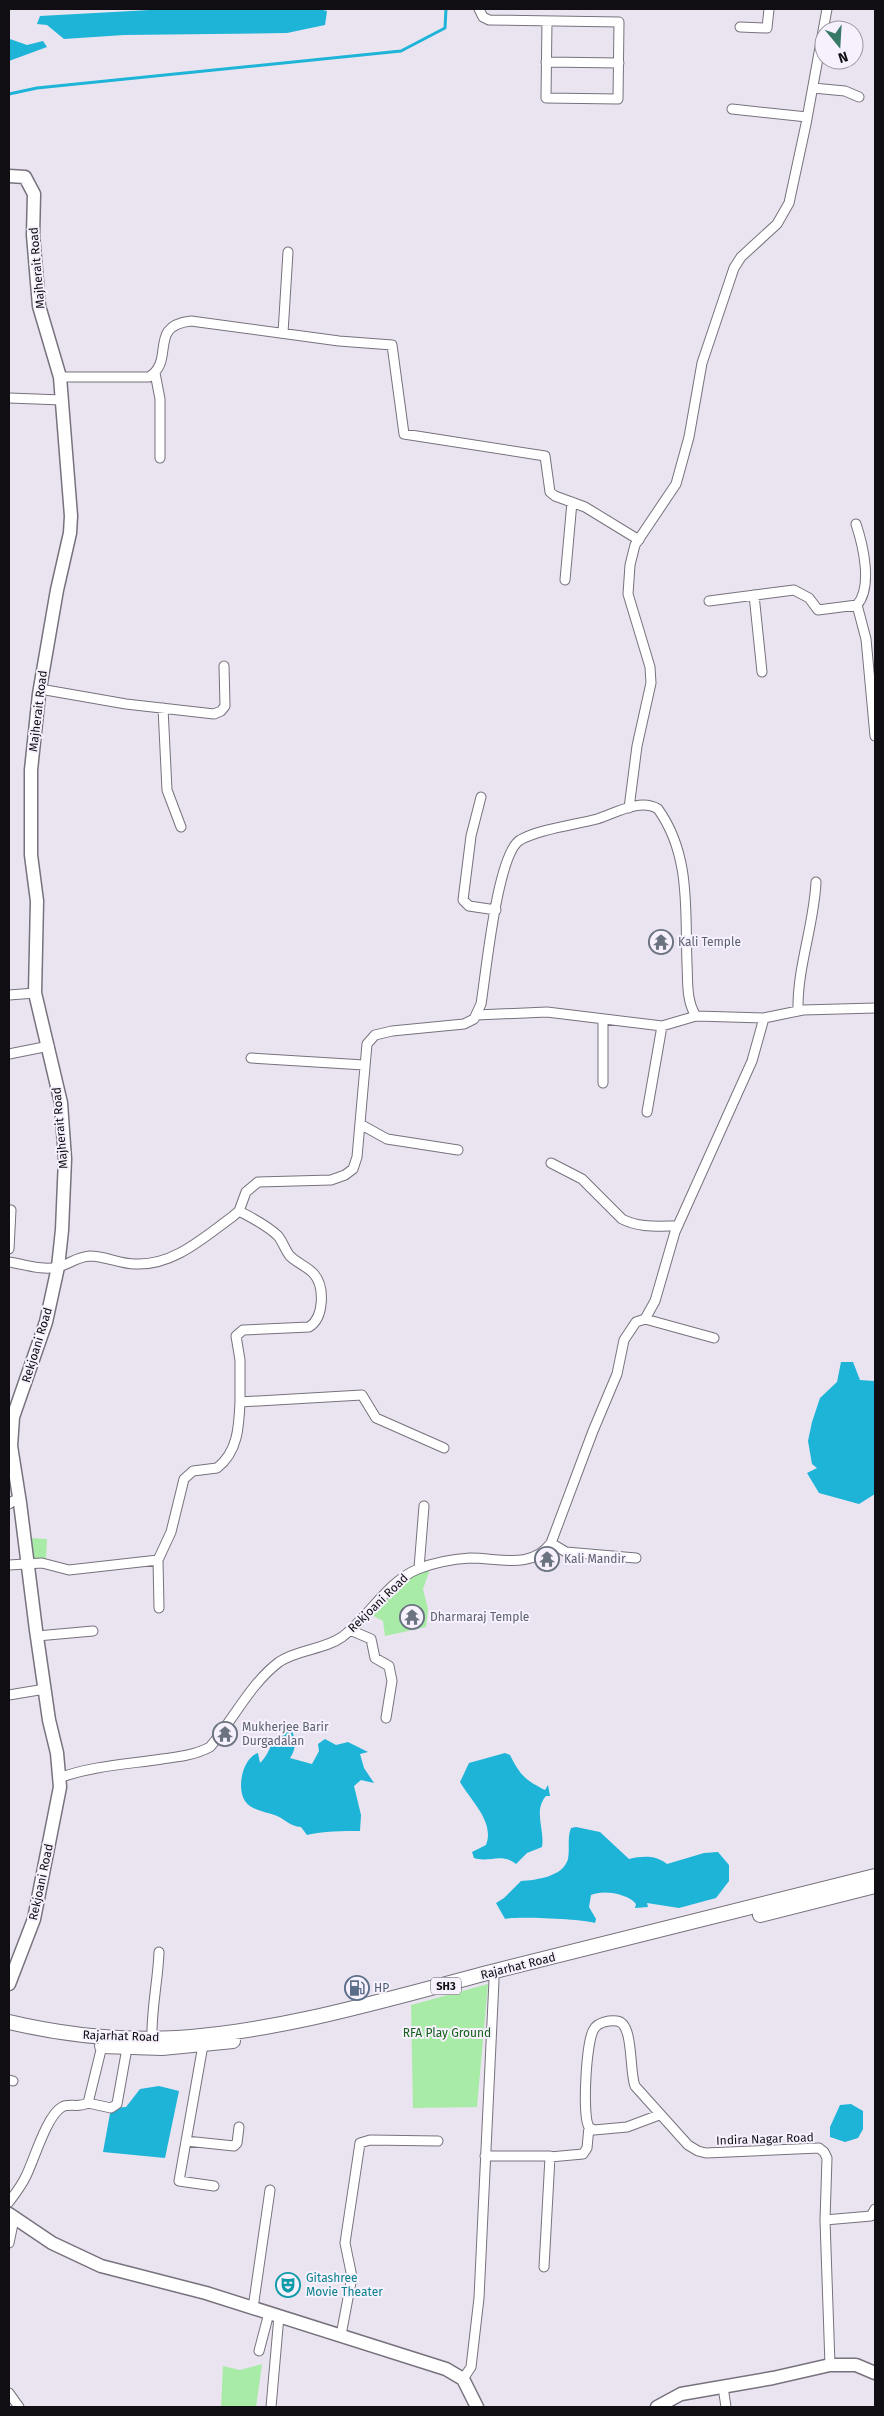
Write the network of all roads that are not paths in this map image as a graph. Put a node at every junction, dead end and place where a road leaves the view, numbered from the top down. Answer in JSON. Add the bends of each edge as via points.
{"nodes":[{"id":1,"x":479,"y":9,"type":"edge"},
{"id":2,"x":770,"y":9,"type":"edge"},
{"id":3,"x":827,"y":9,"type":"edge"},
{"id":4,"x":547,"y":21,"type":"junction"},
{"id":5,"x":740,"y":27,"type":"dead end"},
{"id":6,"x":546,"y":62,"type":"junction"},
{"id":7,"x":619,"y":62,"type":"junction"},
{"id":8,"x":812,"y":88,"type":"junction"},
{"id":9,"x":859,"y":97,"type":"dead end"},
{"id":10,"x":732,"y":109,"type":"dead end"},
{"id":11,"x":807,"y":117,"type":"junction"},
{"id":12,"x":9,"y":176,"type":"edge"},
{"id":13,"x":288,"y":252,"type":"dead end"},
{"id":14,"x":283,"y":333,"type":"junction"},
{"id":15,"x":155,"y":373,"type":"junction"},
{"id":16,"x":60,"y":377,"type":"junction"},
{"id":17,"x":9,"y":398,"type":"edge"},
{"id":18,"x":62,"y":400,"type":"junction"},
{"id":19,"x":160,"y":458,"type":"dead end"},
{"id":20,"x":572,"y":502,"type":"junction"},
{"id":21,"x":856,"y":524,"type":"dead end"},
{"id":22,"x":638,"y":540,"type":"junction"},
{"id":23,"x":565,"y":580,"type":"dead end"},
{"id":24,"x":754,"y":594,"type":"junction"},
{"id":25,"x":709,"y":600,"type":"dead end"},
{"id":26,"x":858,"y":605,"type":"junction"},
{"id":27,"x":224,"y":666,"type":"dead end"},
{"id":28,"x":762,"y":672,"type":"dead end"},
{"id":29,"x":40,"y":689,"type":"junction"},
{"id":30,"x":163,"y":708,"type":"junction"},
{"id":31,"x":875,"y":736,"type":"edge"},
{"id":32,"x":481,"y":797,"type":"dead end"},
{"id":33,"x":629,"y":808,"type":"junction"},
{"id":34,"x":181,"y":827,"type":"dead end"},
{"id":35,"x":816,"y":882,"type":"dead end"},
{"id":36,"x":496,"y":910,"type":"junction"},
{"id":37,"x":35,"y":993,"type":"junction"},
{"id":38,"x":9,"y":995,"type":"edge"},
{"id":39,"x":875,"y":1008,"type":"edge"},
{"id":40,"x":798,"y":1011,"type":"junction"},
{"id":41,"x":476,"y":1015,"type":"junction"},
{"id":42,"x":696,"y":1016,"type":"junction"},
{"id":43,"x":764,"y":1018,"type":"junction"},
{"id":44,"x":603,"y":1019,"type":"junction"},
{"id":45,"x":662,"y":1026,"type":"junction"},
{"id":46,"x":49,"y":1046,"type":"junction"},
{"id":47,"x":9,"y":1054,"type":"edge"},
{"id":48,"x":251,"y":1058,"type":"dead end"},
{"id":49,"x":364,"y":1065,"type":"junction"},
{"id":50,"x":603,"y":1083,"type":"dead end"},
{"id":51,"x":647,"y":1112,"type":"dead end"},
{"id":52,"x":360,"y":1124,"type":"junction"},
{"id":53,"x":458,"y":1150,"type":"dead end"},
{"id":54,"x":551,"y":1162,"type":"dead end"},
{"id":55,"x":12,"y":1210,"type":"dead end"},
{"id":56,"x":239,"y":1211,"type":"junction"},
{"id":57,"x":677,"y":1226,"type":"junction"},
{"id":58,"x":9,"y":1249,"type":"edge"},
{"id":59,"x":9,"y":1262,"type":"edge"},
{"id":60,"x":58,"y":1267,"type":"junction"},
{"id":61,"x":645,"y":1319,"type":"junction"},
{"id":62,"x":714,"y":1338,"type":"dead end"},
{"id":63,"x":240,"y":1402,"type":"junction"},
{"id":64,"x":11,"y":1417,"type":"edge"},
{"id":65,"x":444,"y":1448,"type":"dead end"},
{"id":66,"x":15,"y":1503,"type":"edge"},
{"id":67,"x":424,"y":1506,"type":"dead end"},
{"id":68,"x":551,"y":1543,"type":"junction"},
{"id":69,"x":636,"y":1558,"type":"dead end"},
{"id":70,"x":158,"y":1560,"type":"junction"},
{"id":71,"x":27,"y":1563,"type":"junction"},
{"id":72,"x":9,"y":1565,"type":"edge"},
{"id":73,"x":419,"y":1568,"type":"junction"},
{"id":74,"x":159,"y":1608,"type":"dead end"},
{"id":75,"x":350,"y":1630,"type":"junction"},
{"id":76,"x":93,"y":1631,"type":"dead end"},
{"id":77,"x":37,"y":1636,"type":"junction"},
{"id":78,"x":45,"y":1688,"type":"junction"},
{"id":79,"x":9,"y":1695,"type":"edge"},
{"id":80,"x":386,"y":1718,"type":"dead end"},
{"id":81,"x":60,"y":1778,"type":"junction"},
{"id":82,"x":875,"y":1876,"type":"edge"},
{"id":83,"x":875,"y":1886,"type":"edge"},
{"id":84,"x":159,"y":1952,"type":"dead end"},
{"id":85,"x":494,"y":1980,"type":"junction"},
{"id":86,"x":9,"y":1984,"type":"edge"},
{"id":87,"x":9,"y":2022,"type":"edge"},
{"id":88,"x":9,"y":2032,"type":"edge"},
{"id":89,"x":152,"y":2039,"type":"junction"},
{"id":90,"x":203,"y":2045,"type":"junction"},
{"id":91,"x":102,"y":2046,"type":"junction"},
{"id":92,"x":127,"y":2048,"type":"junction"},
{"id":93,"x":88,"y":2103,"type":"junction"},
{"id":94,"x":659,"y":2115,"type":"junction"},
{"id":95,"x":239,"y":2127,"type":"dead end"},
{"id":96,"x":589,"y":2127,"type":"junction"},
{"id":97,"x":186,"y":2141,"type":"junction"},
{"id":98,"x":438,"y":2141,"type":"dead end"},
{"id":99,"x":485,"y":2156,"type":"junction"},
{"id":100,"x":550,"y":2156,"type":"junction"},
{"id":101,"x":214,"y":2186,"type":"dead end"},
{"id":102,"x":270,"y":2190,"type":"dead end"},
{"id":103,"x":9,"y":2202,"type":"edge"},
{"id":104,"x":875,"y":2209,"type":"edge"},
{"id":105,"x":12,"y":2217,"type":"edge"},
{"id":106,"x":825,"y":2220,"type":"junction"},
{"id":107,"x":9,"y":2242,"type":"edge"},
{"id":108,"x":544,"y":2268,"type":"dead end"},
{"id":109,"x":253,"y":2308,"type":"junction"},
{"id":110,"x":274,"y":2314,"type":"junction"},
{"id":111,"x":341,"y":2336,"type":"junction"},
{"id":112,"x":260,"y":2351,"type":"dead end"},
{"id":113,"x":830,"y":2365,"type":"junction"},
{"id":114,"x":875,"y":2371,"type":"edge"},
{"id":115,"x":463,"y":2379,"type":"junction"},
{"id":116,"x":723,"y":2387,"type":"junction"},
{"id":117,"x":9,"y":2393,"type":"edge"},
{"id":118,"x":19,"y":2407,"type":"edge"},
{"id":119,"x":272,"y":2407,"type":"edge"},
{"id":120,"x":477,"y":2407,"type":"edge"},
{"id":121,"x":658,"y":2407,"type":"edge"},
{"id":122,"x":726,"y":2407,"type":"edge"}],
"edges":[{"from":1,"to":4,"type":"street","via":[[482,17],[489,20]]},
{"from":2,"to":5,"type":"street","via":[[767,28]]},
{"from":3,"to":8,"type":"street"},
{"from":4,"to":6,"type":"street"},
{"from":4,"to":7,"type":"street","via":[[619,22]]},
{"from":6,"to":7,"type":"street"},
{"from":6,"to":7,"type":"street","via":[[546,98],[617,99]]},
{"from":8,"to":9,"type":"street","via":[[845,91]]},
{"from":8,"to":11,"type":"street"},
{"from":10,"to":11,"type":"street"},
{"from":11,"to":22,"type":"street","via":[[788,204],[777,224],[741,257],[734,268],[702,363],[689,436],[676,484]]},
{"from":12,"to":16,"type":"street","name":"Majherait Road","via":[[25,177],[34,194],[33,235],[39,306]]},
{"from":13,"to":14,"type":"street"},
{"from":14,"to":15,"type":"street","via":[[204,322],[175,324],[165,336],[159,368]]},
{"from":14,"to":20,"type":"street","via":[[392,345],[404,434],[546,456],[550,492]]},
{"from":15,"to":16,"type":"street","via":[[141,378]]},
{"from":15,"to":19,"type":"street","via":[[160,399]]},
{"from":16,"to":18,"type":"street","name":"Majherait Road"},
{"from":17,"to":18,"type":"street"},
{"from":18,"to":29,"type":"street","name":"Majherait Road","via":[[69,474],[70,533]]},
{"from":20,"to":22,"type":"street","via":[[605,518]]},
{"from":20,"to":23,"type":"street"},
{"from":21,"to":26,"type":"street","via":[[864,551],[865,572],[863,595]]},
{"from":22,"to":33,"type":"street","via":[[630,565],[628,594],[650,667],[651,683]]},
{"from":24,"to":25,"type":"street"},
{"from":24,"to":26,"type":"street","via":[[794,590],[823,611]]},
{"from":24,"to":28,"type":"street"},
{"from":26,"to":31,"type":"street","via":[[866,639]]},
{"from":27,"to":30,"type":"street","via":[[224,706],[221,711],[214,714]]},
{"from":29,"to":30,"type":"street"},
{"from":29,"to":37,"type":"street","name":"Majherait Road","via":[[31,770],[31,855],[37,901]]},
{"from":30,"to":34,"type":"street","via":[[167,790]]},
{"from":32,"to":36,"type":"street","via":[[471,836],[463,900],[469,906]]},
{"from":33,"to":36,"type":"street","via":[[514,845],[502,874]]},
{"from":33,"to":42,"type":"street","via":[[643,804],[658,809],[672,835],[685,880],[688,991]]},
{"from":35,"to":40,"type":"street","via":[[814,913],[798,992]]},
{"from":36,"to":41,"type":"street","via":[[481,1004]]},
{"from":37,"to":38,"type":"street"},
{"from":37,"to":46,"type":"street","name":"Majherait Road"},
{"from":39,"to":40,"type":"street"},
{"from":40,"to":43,"type":"street"},
{"from":41,"to":44,"type":"street","via":[[547,1012]]},
{"from":41,"to":49,"type":"street","via":[[464,1024],[374,1035],[367,1044]]},
{"from":42,"to":43,"type":"street"},
{"from":42,"to":45,"type":"street"},
{"from":43,"to":57,"type":"street","via":[[752,1061]]},
{"from":44,"to":45,"type":"street"},
{"from":44,"to":50,"type":"street"},
{"from":45,"to":51,"type":"street"},
{"from":46,"to":47,"type":"street"},
{"from":46,"to":60,"type":"street","name":"Majherait Road","via":[[61,1102],[65,1159]]},
{"from":48,"to":49,"type":"street"},
{"from":49,"to":52,"type":"street"},
{"from":52,"to":53,"type":"street","via":[[388,1139]]},
{"from":52,"to":56,"type":"street","via":[[357,1158],[353,1169],[345,1175],[320,1181],[258,1182],[246,1192]]},
{"from":54,"to":57,"type":"street","via":[[582,1179],[622,1219],[640,1226]]},
{"from":55,"to":58,"type":"street"},
{"from":56,"to":60,"type":"street","via":[[174,1257],[136,1264],[96,1256],[84,1257]]},
{"from":56,"to":63,"type":"street","via":[[274,1232],[288,1253],[318,1279],[321,1288],[320,1310],[309,1327],[243,1330],[238,1333]]},
{"from":57,"to":61,"type":"street","via":[[655,1301]]},
{"from":59,"to":60,"type":"street"},
{"from":60,"to":64,"type":"street","name":"Rekjoani Road","via":[[46,1322]]},
{"from":61,"to":62,"type":"street"},
{"from":61,"to":68,"type":"street","via":[[636,1322],[624,1340],[617,1374]]},
{"from":63,"to":65,"type":"street","via":[[362,1395],[376,1418]]},
{"from":63,"to":70,"type":"street","via":[[232,1452],[217,1468],[193,1471],[184,1479],[171,1532]]},
{"from":64,"to":66,"type":"street","name":"Rekjoani Road"},
{"from":66,"to":71,"type":"street","name":"Rekjoani Road"},
{"from":67,"to":73,"type":"street"},
{"from":68,"to":69,"type":"street","via":[[566,1552]]},
{"from":68,"to":73,"type":"street","name":"Rekjoani Road","via":[[543,1554],[526,1559],[470,1558]]},
{"from":70,"to":71,"type":"street","via":[[69,1570]]},
{"from":70,"to":74,"type":"street"},
{"from":71,"to":72,"type":"street"},
{"from":71,"to":77,"type":"street","name":"Rekjoani Road"},
{"from":73,"to":75,"type":"street","name":"Rekjoani Road","via":[[409,1573]]},
{"from":75,"to":80,"type":"street","via":[[371,1639],[375,1658],[389,1666],[392,1681]]},
{"from":75,"to":81,"type":"street","name":"Rekjoani Road","via":[[331,1642],[281,1661],[262,1680],[218,1738],[201,1752]]},
{"from":76,"to":77,"type":"street"},
{"from":77,"to":78,"type":"street","name":"Rekjoani Road"},
{"from":78,"to":79,"type":"street"},
{"from":78,"to":81,"type":"street","name":"Rekjoani Road"},
{"from":81,"to":86,"type":"street","name":"Rekjoani Road","via":[[34,1919]]},
{"from":82,"to":89,"type":"main road","name":"Rajarhat Road","number":"SH3","via":[[433,1989],[231,2032]]},
{"from":83,"to":85,"type":"main road","name":"Rajarhat Road","number":"SH3"},
{"from":84,"to":89,"type":"street","via":[[158,1981],[151,2015]]},
{"from":85,"to":90,"type":"main road","name":"Rajarhat Road","number":"SH3","via":[[400,2005]]},
{"from":85,"to":99,"type":"street"},
{"from":87,"to":89,"type":"main road","name":"Rajarhat Road","number":"SH3","via":[[87,2036]]},
{"from":88,"to":91,"type":"main road","name":"Rajarhat Road","number":"SH3"},
{"from":90,"to":92,"type":"main road","name":"Rajarhat Road","number":"SH3"},
{"from":90,"to":97,"type":"street"},
{"from":91,"to":92,"type":"main road","name":"Rajarhat Road","number":"SH3"},
{"from":91,"to":93,"type":"street"},
{"from":92,"to":93,"type":"street","via":[[117,2104],[111,2108]]},
{"from":93,"to":103,"type":"street","via":[[57,2110],[26,2176]]},
{"from":94,"to":96,"type":"street","via":[[627,2127],[594,2130]]},
{"from":94,"to":96,"type":"street","via":[[641,2095],[631,2076],[629,2031],[625,2024],[608,2020],[592,2031],[587,2064],[586,2116]]},
{"from":94,"to":106,"type":"street","name":"Indira Nagar Road","via":[[688,2145],[706,2153],[819,2148],[827,2158]]},
{"from":95,"to":97,"type":"street","via":[[234,2146]]},
{"from":96,"to":100,"type":"street","via":[[587,2148],[583,2154]]},
{"from":97,"to":101,"type":"street","via":[[179,2181]]},
{"from":98,"to":111,"type":"street","via":[[370,2140],[360,2143],[345,2243],[352,2277]]},
{"from":99,"to":100,"type":"street"},
{"from":99,"to":115,"type":"street","via":[[479,2298],[471,2367]]},
{"from":100,"to":108,"type":"street"},
{"from":102,"to":109,"type":"street"},
{"from":104,"to":106,"type":"street","via":[[871,2216]]},
{"from":105,"to":107,"type":"street"},
{"from":105,"to":109,"type":"street","via":[[52,2243],[101,2266]]},
{"from":106,"to":113,"type":"street","name":"Indira Nagar Road"},
{"from":109,"to":110,"type":"street"},
{"from":110,"to":111,"type":"street"},
{"from":110,"to":112,"type":"street"},
{"from":110,"to":119,"type":"street"},
{"from":111,"to":115,"type":"street","via":[[446,2369]]},
{"from":113,"to":114,"type":"street","via":[[856,2365]]},
{"from":113,"to":116,"type":"street"},
{"from":115,"to":120,"type":"street"},
{"from":116,"to":121,"type":"street","via":[[681,2394]]},
{"from":116,"to":122,"type":"street"},
{"from":117,"to":118,"type":"street"}]}
